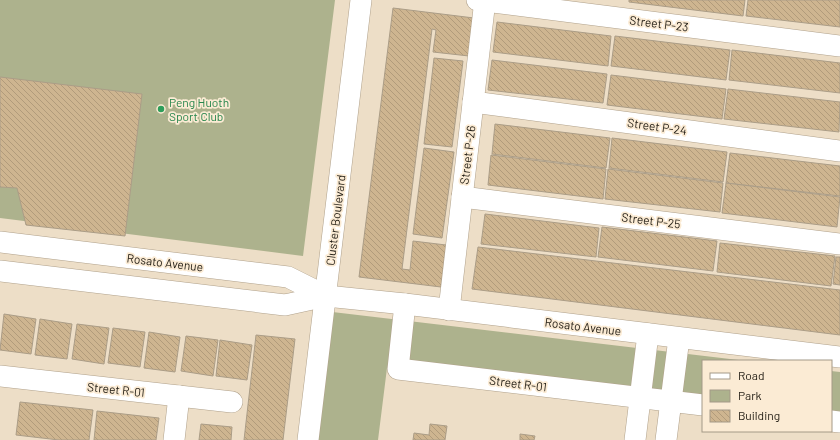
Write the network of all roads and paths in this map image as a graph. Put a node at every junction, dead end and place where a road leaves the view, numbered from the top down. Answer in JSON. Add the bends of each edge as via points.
{"nodes":[{"id":1,"x":361,"y":0,"type":"edge"},
{"id":2,"x":482,"y":0,"type":"edge"},
{"id":3,"x":840,"y":46,"type":"edge"},
{"id":4,"x":473,"y":102,"type":"junction"},
{"id":5,"x":840,"y":151,"type":"edge"},
{"id":6,"x":462,"y":197,"type":"junction"},
{"id":7,"x":0,"y":242,"type":"edge"},
{"id":8,"x":840,"y":244,"type":"edge"},
{"id":9,"x":65,"y":250,"type":"junction"},
{"id":10,"x":0,"y":270,"type":"edge"},
{"id":11,"x":61,"y":278,"type":"junction"},
{"id":12,"x":326,"y":296,"type":"junction"},
{"id":13,"x":405,"y":304,"type":"junction"},
{"id":14,"x":449,"y":310,"type":"junction"},
{"id":15,"x":648,"y":334,"type":"junction"},
{"id":16,"x":679,"y":338,"type":"junction"},
{"id":17,"x":840,"y":357,"type":"edge"},
{"id":18,"x":0,"y":376,"type":"edge"},
{"id":19,"x":179,"y":396,"type":"junction"},
{"id":20,"x":640,"y":398,"type":"junction"},
{"id":21,"x":670,"y":401,"type":"junction"},
{"id":22,"x":232,"y":402,"type":"dead end"},
{"id":23,"x":702,"y":405,"type":"edge"},
{"id":24,"x":174,"y":440,"type":"edge"},
{"id":25,"x":308,"y":440,"type":"edge"},
{"id":26,"x":635,"y":440,"type":"edge"},
{"id":27,"x":666,"y":440,"type":"edge"}],
"edges":[{"from":1,"to":12,"type":"street","name":"Cluster Boulevard"},
{"from":2,"to":3,"type":"street","name":"Street P-23"},
{"from":2,"to":4,"type":"street","name":"Street P-26"},
{"from":4,"to":5,"type":"street","name":"Street P-24"},
{"from":4,"to":6,"type":"street","name":"Street P-26"},
{"from":6,"to":8,"type":"street","name":"Street P-25"},
{"from":6,"to":14,"type":"street","name":"Street P-26"},
{"from":7,"to":9,"type":"street","name":"Rosato Avenue"},
{"from":9,"to":11,"type":"street"},
{"from":9,"to":12,"type":"street","name":"Rosato Avenue","via":[[288,277]]},
{"from":10,"to":11,"type":"street","name":"Rosato Avenue"},
{"from":11,"to":12,"type":"street","name":"Rosato Avenue","via":[[285,305]]},
{"from":12,"to":13,"type":"street","name":"Rosato Avenue"},
{"from":12,"to":25,"type":"street","name":"Cluster Boulevard"},
{"from":13,"to":14,"type":"street","name":"Rosato Avenue"},
{"from":13,"to":20,"type":"street","name":"Street R-01","via":[[398,369]]},
{"from":14,"to":15,"type":"street","name":"Rosato Avenue"},
{"from":15,"to":16,"type":"street","name":"Rosato Avenue"},
{"from":15,"to":20,"type":"street"},
{"from":16,"to":17,"type":"street","name":"Rosato Avenue"},
{"from":16,"to":21,"type":"street"},
{"from":18,"to":19,"type":"street","name":"Street R-01"},
{"from":19,"to":22,"type":"street","name":"Street R-01"},
{"from":19,"to":24,"type":"street"},
{"from":20,"to":21,"type":"street","name":"Street R-01"},
{"from":20,"to":26,"type":"street"},
{"from":21,"to":23,"type":"street","name":"Street R-01"},
{"from":21,"to":27,"type":"street"}]}
